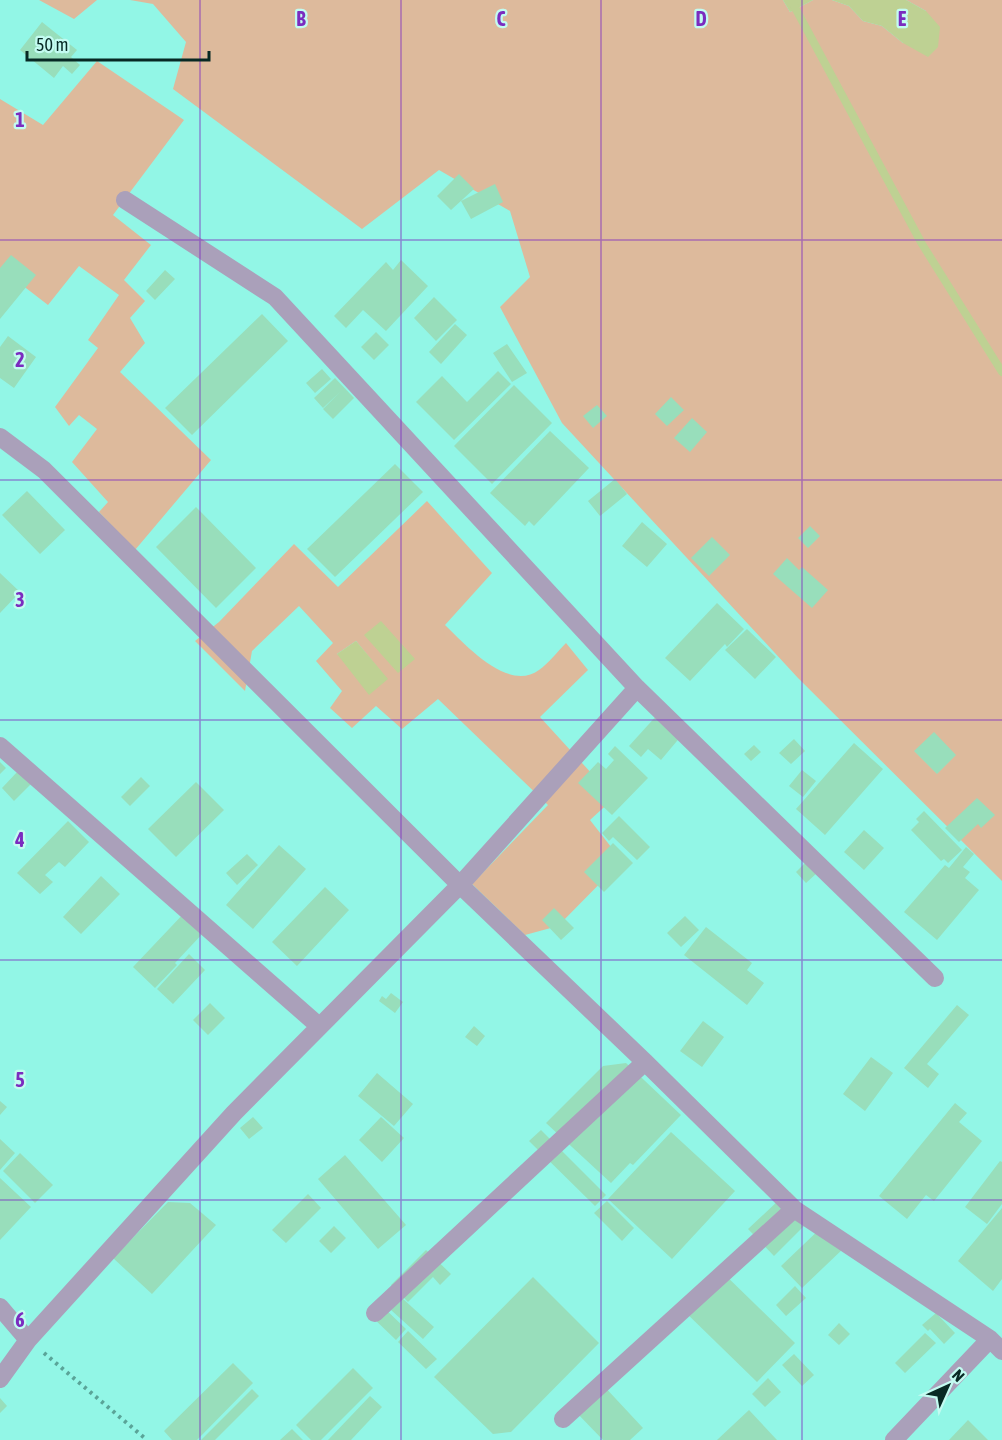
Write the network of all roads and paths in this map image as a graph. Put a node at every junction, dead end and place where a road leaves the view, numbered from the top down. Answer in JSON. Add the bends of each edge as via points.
{"nodes":[{"id":1,"x":125,"y":200,"type":"dead end"},
{"id":2,"x":0,"y":436,"type":"edge"},
{"id":3,"x":637,"y":688,"type":"junction"},
{"id":4,"x":0,"y":746,"type":"edge"},
{"id":5,"x":460,"y":885,"type":"junction"},
{"id":6,"x":935,"y":978,"type":"dead end"},
{"id":7,"x":319,"y":1026,"type":"junction"},
{"id":8,"x":645,"y":1062,"type":"junction"},
{"id":9,"x":794,"y":1209,"type":"junction"},
{"id":10,"x":0,"y":1307,"type":"edge"},
{"id":11,"x":375,"y":1313,"type":"dead end"},
{"id":12,"x":28,"y":1340,"type":"junction"},
{"id":13,"x":996,"y":1345,"type":"edge"},
{"id":14,"x":0,"y":1379,"type":"edge"},
{"id":15,"x":563,"y":1419,"type":"dead end"},
{"id":16,"x":147,"y":1440,"type":"edge"},
{"id":17,"x":894,"y":1440,"type":"edge"}],
"edges":[{"from":1,"to":3,"type":"street","via":[[275,297]]},
{"from":2,"to":5,"type":"street","via":[[44,470]]},
{"from":3,"to":5,"type":"street"},
{"from":3,"to":6,"type":"street"},
{"from":4,"to":7,"type":"street"},
{"from":5,"to":7,"type":"street"},
{"from":5,"to":8,"type":"street"},
{"from":7,"to":12,"type":"street","via":[[234,1113]]},
{"from":8,"to":9,"type":"street"},
{"from":8,"to":11,"type":"street"},
{"from":9,"to":13,"type":"street"},
{"from":9,"to":15,"type":"street"},
{"from":10,"to":12,"type":"street"},
{"from":12,"to":14,"type":"street"},
{"from":12,"to":16,"type":"path"},
{"from":13,"to":17,"type":"street"}]}
